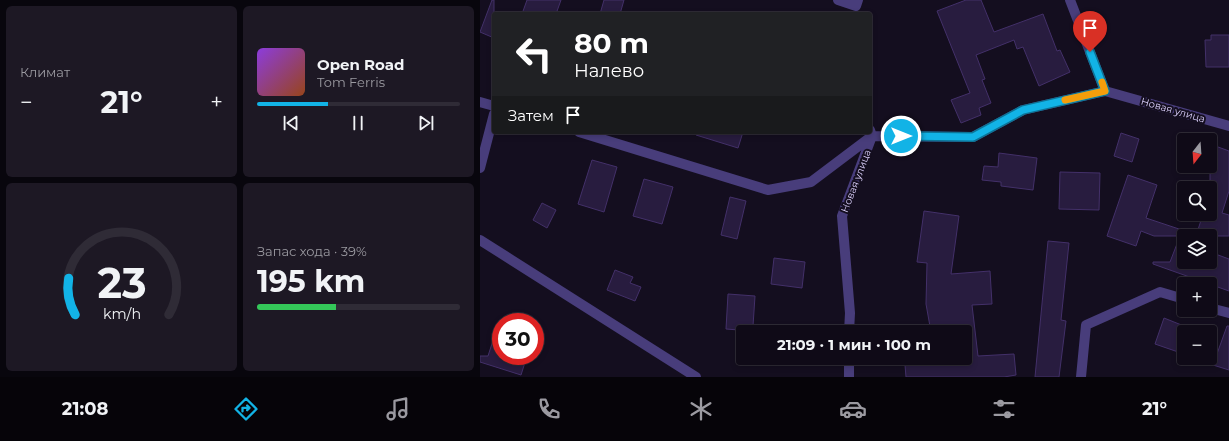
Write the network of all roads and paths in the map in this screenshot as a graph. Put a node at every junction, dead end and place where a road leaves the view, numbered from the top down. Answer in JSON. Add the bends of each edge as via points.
{"nodes":[{"id":1,"x":838,"y":0,"type":"edge"},
{"id":2,"x":1070,"y":0,"type":"edge"},
{"id":3,"x":856,"y":7,"type":"edge"},
{"id":4,"x":1105,"y":91,"type":"junction"},
{"id":5,"x":480,"y":102,"type":"edge"},
{"id":6,"x":492,"y":105,"type":"edge"},
{"id":7,"x":492,"y":122,"type":"edge"},
{"id":8,"x":1229,"y":126,"type":"edge"},
{"id":9,"x":872,"y":133,"type":"edge"},
{"id":10,"x":586,"y":134,"type":"edge"},
{"id":11,"x":870,"y":134,"type":"edge"},
{"id":12,"x":871,"y":134,"type":"edge"},
{"id":13,"x":480,"y":168,"type":"edge"},
{"id":14,"x":480,"y":240,"type":"edge"},
{"id":15,"x":1177,"y":298,"type":"edge"},
{"id":16,"x":1217,"y":310,"type":"edge"},
{"id":17,"x":1229,"y":313,"type":"edge"},
{"id":18,"x":849,"y":325,"type":"edge"},
{"id":19,"x":849,"y":365,"type":"edge"},
{"id":20,"x":696,"y":377,"type":"edge"},
{"id":21,"x":849,"y":377,"type":"edge"},
{"id":22,"x":1081,"y":377,"type":"edge"}],
"edges":[{"from":1,"to":3,"type":"street"},
{"from":2,"to":4,"type":"street"},
{"from":4,"to":8,"type":"street","name":"Новая улица"},
{"from":4,"to":9,"type":"street","name":"Новая улица","via":[[1023,110],[973,137]]},
{"from":5,"to":6,"type":"street"},
{"from":7,"to":13,"type":"street"},
{"from":10,"to":11,"type":"street","via":[[768,190],[811,182]]},
{"from":12,"to":18,"type":"street","name":"Новая улица","via":[[842,216]]},
{"from":14,"to":20,"type":"street"},
{"from":15,"to":22,"type":"street","via":[[1160,292],[1086,325]]},
{"from":16,"to":17,"type":"street"},
{"from":19,"to":21,"type":"street"}]}
